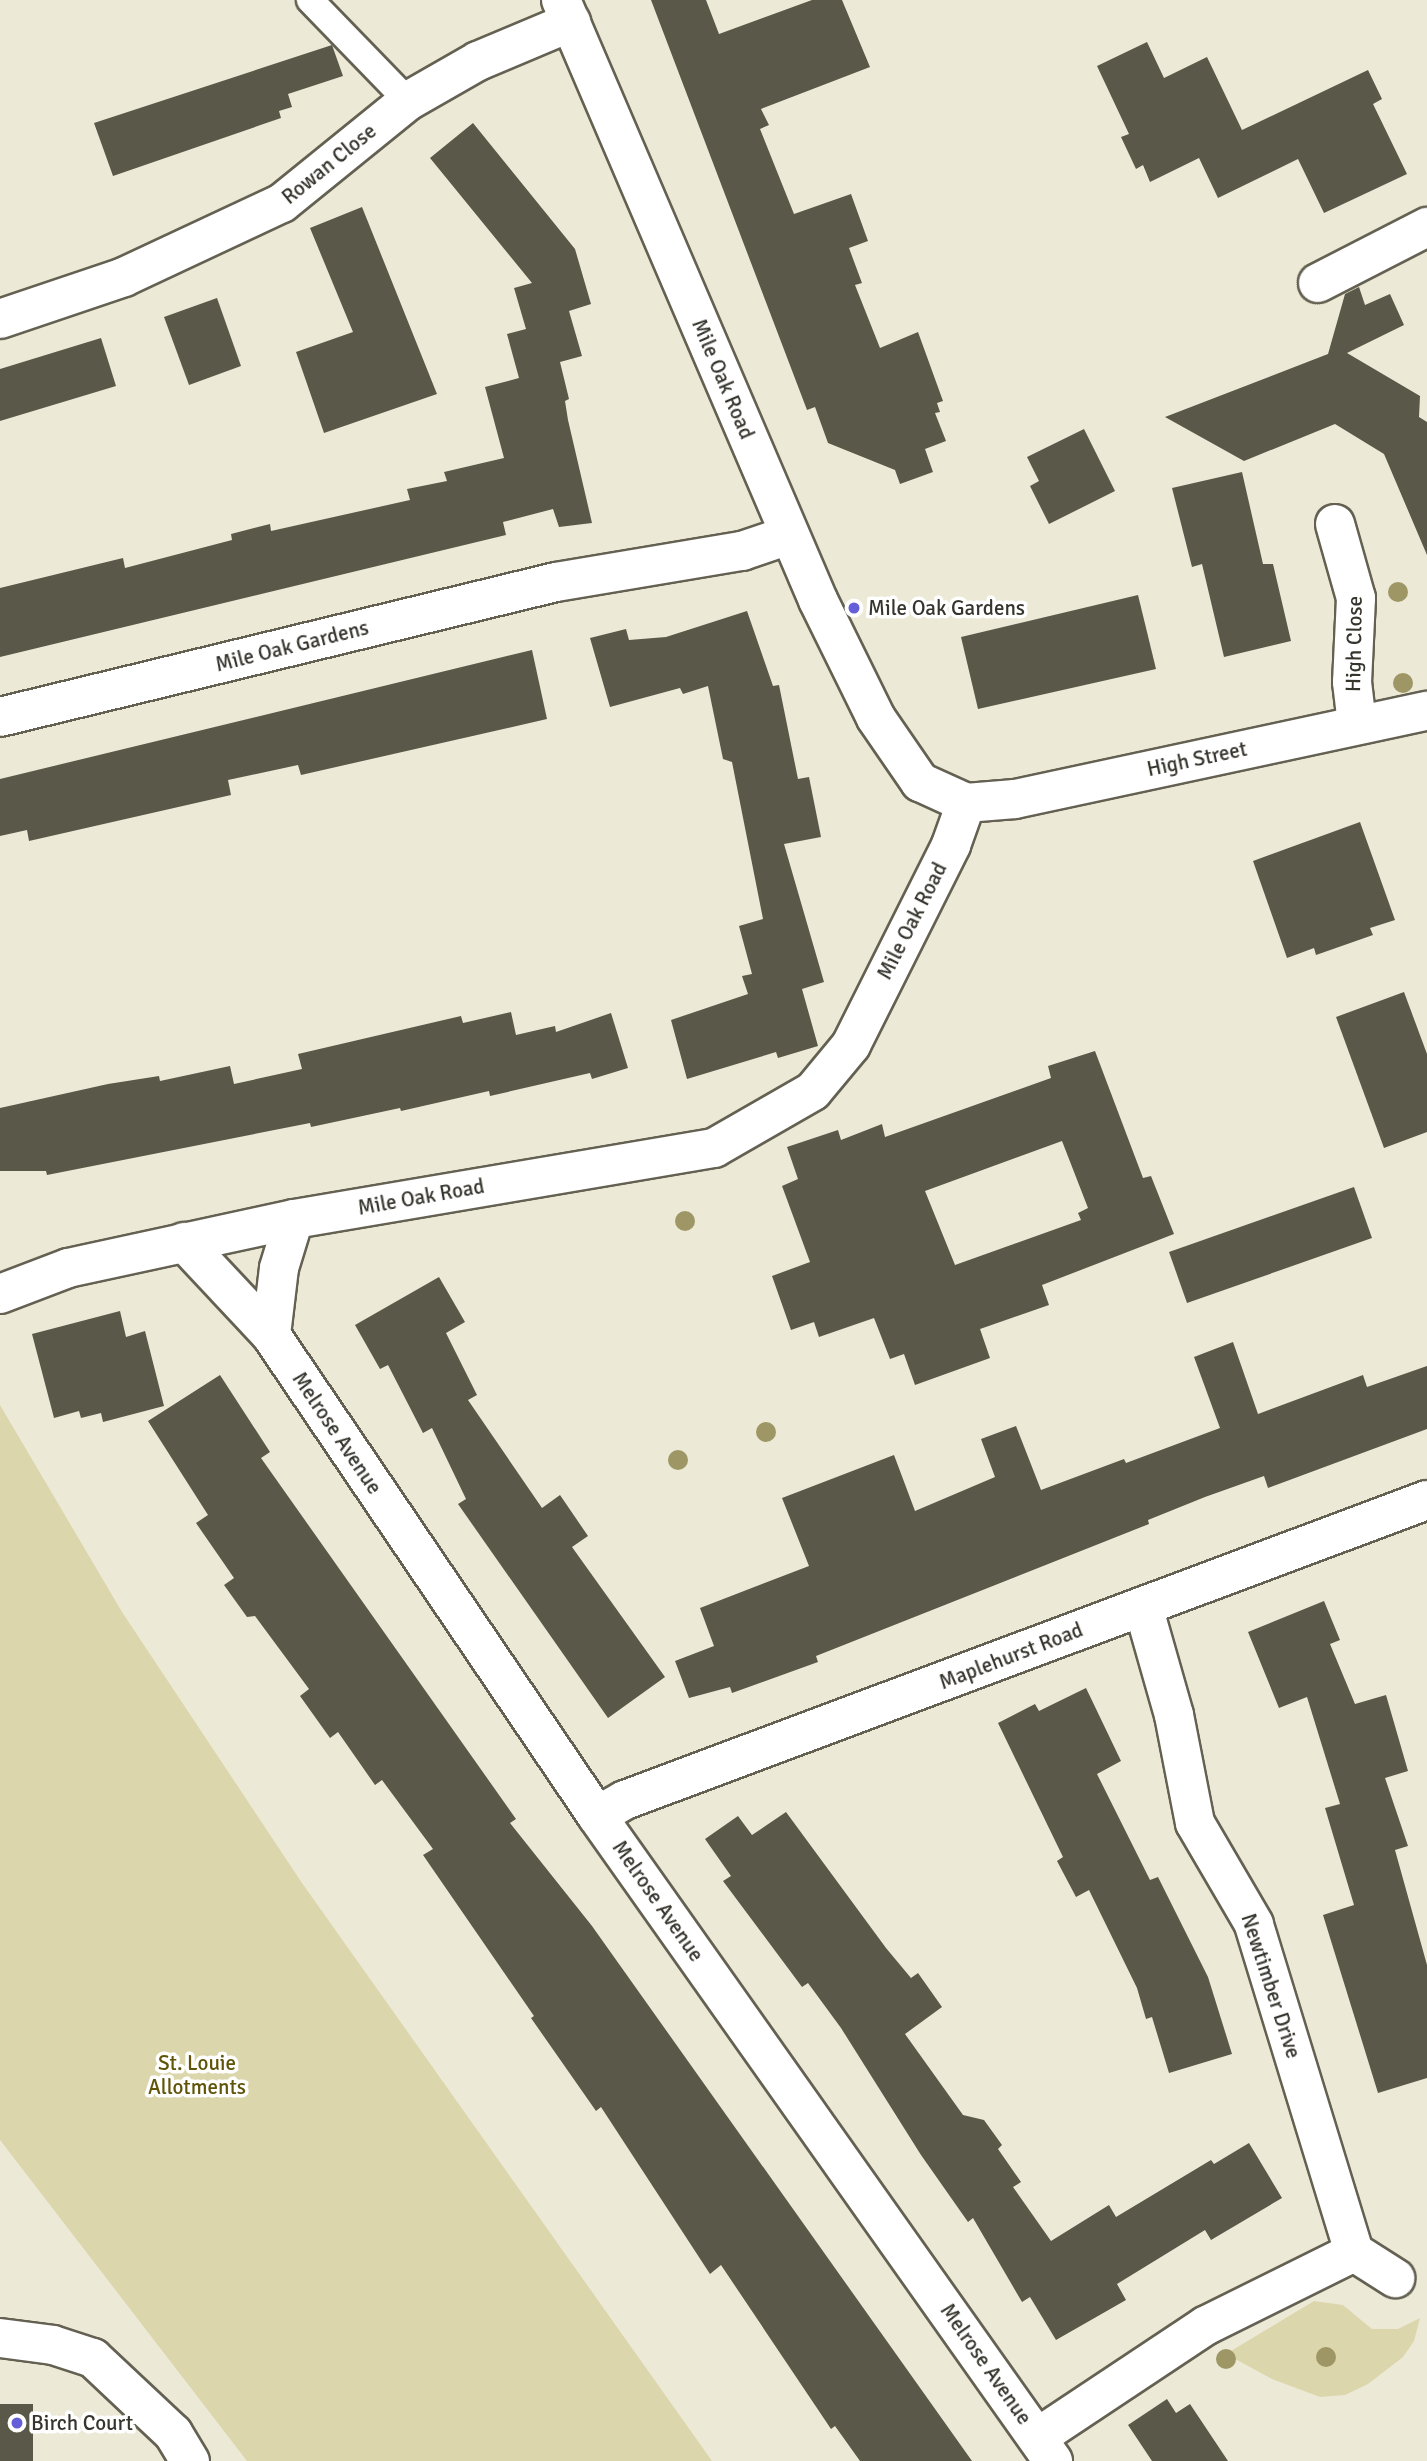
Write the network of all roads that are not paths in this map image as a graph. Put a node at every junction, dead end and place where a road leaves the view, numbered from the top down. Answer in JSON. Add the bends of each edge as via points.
{"nodes":[{"id":1,"x":310,"y":0,"type":"edge"},
{"id":2,"x":566,"y":11,"type":"edge"},
{"id":3,"x":408,"y":100,"type":"junction"},
{"id":4,"x":1427,"y":227,"type":"edge"},
{"id":5,"x":1318,"y":284,"type":"dead end"},
{"id":6,"x":0,"y":319,"type":"edge"},
{"id":7,"x":1335,"y":524,"type":"dead end"},
{"id":8,"x":789,"y":536,"type":"junction"},
{"id":9,"x":1427,"y":711,"type":"edge"},
{"id":10,"x":0,"y":717,"type":"edge"},
{"id":11,"x":1357,"y":724,"type":"junction"},
{"id":12,"x":966,"y":803,"type":"junction"},
{"id":13,"x":294,"y":1219,"type":"junction"},
{"id":14,"x":184,"y":1242,"type":"junction"},
{"id":15,"x":0,"y":1294,"type":"edge"},
{"id":16,"x":271,"y":1335,"type":"junction"},
{"id":17,"x":1427,"y":1500,"type":"edge"},
{"id":18,"x":1143,"y":1606,"type":"junction"},
{"id":19,"x":597,"y":1816,"type":"junction"},
{"id":20,"x":1354,"y":2252,"type":"junction"},
{"id":21,"x":1395,"y":2278,"type":"dead end"},
{"id":22,"x":0,"y":2338,"type":"edge"},
{"id":23,"x":1046,"y":2449,"type":"edge"},
{"id":24,"x":190,"y":2461,"type":"edge"}],
"edges":[{"from":1,"to":3,"type":"lane"},
{"from":2,"to":3,"type":"street","name":"Rowan Close"},
{"from":2,"to":8,"type":"street","name":"Mile Oak Road"},
{"from":3,"to":6,"type":"street","name":"Rowan Close","via":[[282,203],[124,277]]},
{"from":4,"to":5,"type":"street"},
{"from":7,"to":11,"type":"street","name":"High Close","via":[[1356,598],[1352,682]]},
{"from":8,"to":10,"type":"street","name":"Mile Oak Gardens","via":[[742,551],[556,582]]},
{"from":8,"to":12,"type":"street","name":"Mile Oak Road","via":[[898,756],[920,782]]},
{"from":9,"to":11,"type":"street","name":"High Street"},
{"from":11,"to":12,"type":"street","name":"High Street","via":[[1015,799]]},
{"from":12,"to":13,"type":"street","name":"Mile Oak Road","via":[[951,845],[850,1045],[813,1091],[763,1123],[714,1148]]},
{"from":13,"to":14,"type":"street","name":"Mile Oak Road"},
{"from":13,"to":16,"type":"street","via":[[279,1268]]},
{"from":14,"to":15,"type":"street","name":"Mile Oak Road","via":[[68,1268]]},
{"from":14,"to":16,"type":"street","name":"Melrose Avenue"},
{"from":16,"to":19,"type":"street","name":"Melrose Avenue"},
{"from":17,"to":18,"type":"street","name":"Maplehurst Road"},
{"from":18,"to":19,"type":"street","name":"Maplehurst Road","via":[[625,1800]]},
{"from":18,"to":20,"type":"street","name":"Newtimber Drive","via":[[1174,1714],[1195,1823],[1254,1924]]},
{"from":19,"to":23,"type":"street","name":"Melrose Avenue"},
{"from":20,"to":21,"type":"street"},
{"from":20,"to":23,"type":"street","via":[[1205,2326]]},
{"from":22,"to":24,"type":"street","via":[[53,2345],[93,2358],[173,2433]]}]}
